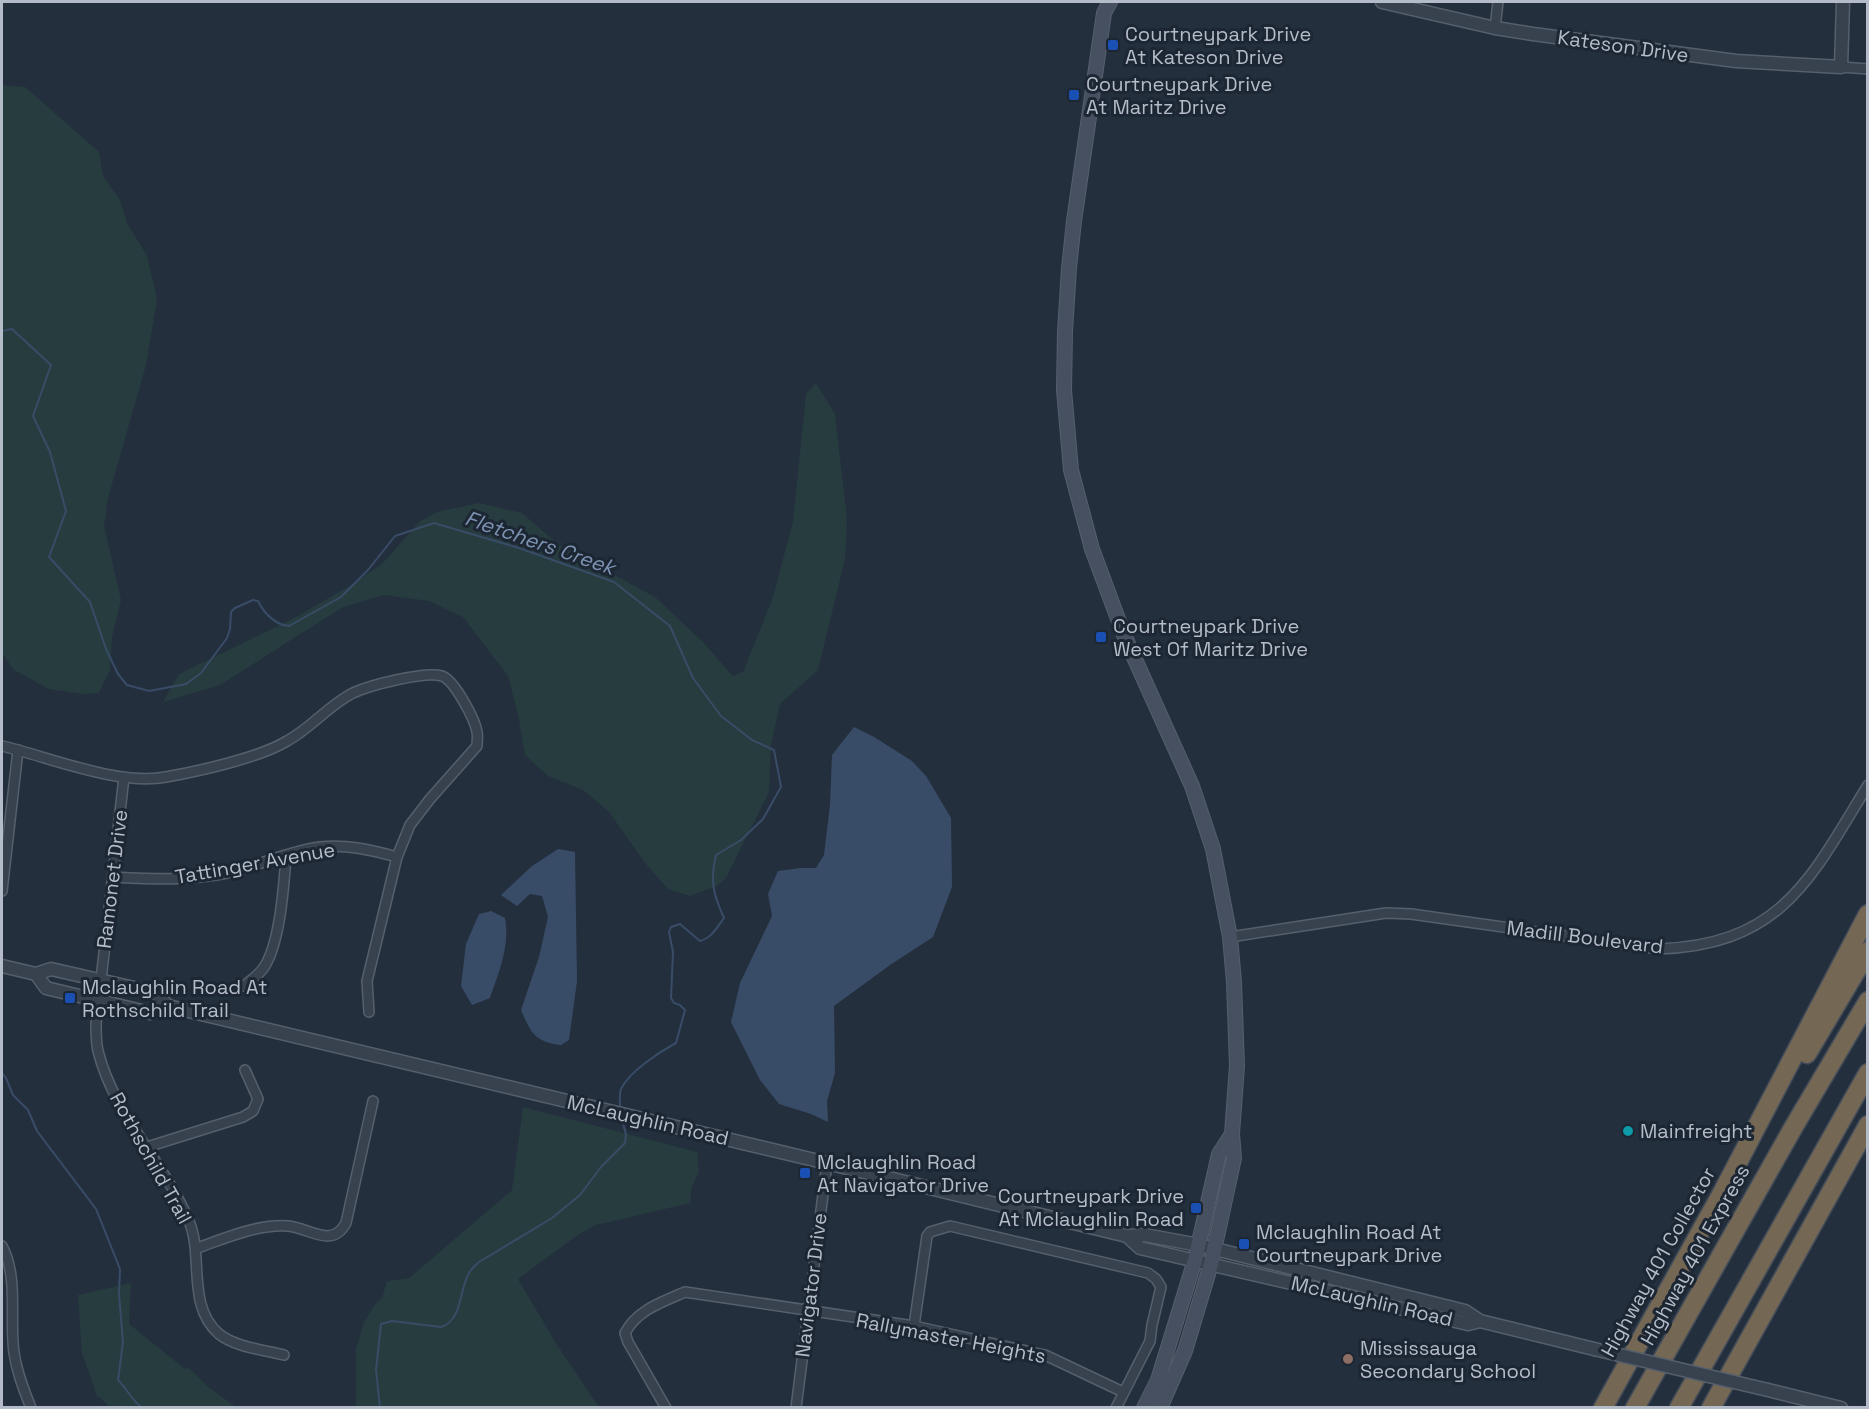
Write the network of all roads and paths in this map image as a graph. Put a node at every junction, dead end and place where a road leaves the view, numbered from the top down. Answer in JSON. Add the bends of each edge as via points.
{"nodes":[{"id":1,"x":1382,"y":2,"type":"edge"},
{"id":2,"x":1498,"y":2,"type":"edge"},
{"id":3,"x":1843,"y":2,"type":"edge"},
{"id":4,"x":1105,"y":6,"type":"edge"},
{"id":5,"x":1495,"y":28,"type":"junction"},
{"id":6,"x":1841,"y":67,"type":"junction"},
{"id":7,"x":1868,"y":69,"type":"edge"},
{"id":8,"x":2,"y":746,"type":"edge"},
{"id":9,"x":18,"y":750,"type":"junction"},
{"id":10,"x":124,"y":777,"type":"junction"},
{"id":11,"x":1868,"y":784,"type":"edge"},
{"id":12,"x":286,"y":855,"type":"junction"},
{"id":13,"x":397,"y":857,"type":"junction"},
{"id":14,"x":112,"y":877,"type":"junction"},
{"id":15,"x":2,"y":891,"type":"edge"},
{"id":16,"x":1868,"y":914,"type":"edge"},
{"id":17,"x":1230,"y":937,"type":"junction"},
{"id":18,"x":1868,"y":951,"type":"edge"},
{"id":19,"x":2,"y":966,"type":"edge"},
{"id":20,"x":36,"y":974,"type":"junction"},
{"id":21,"x":100,"y":981,"type":"junction"},
{"id":22,"x":244,"y":986,"type":"dead end"},
{"id":23,"x":98,"y":1000,"type":"junction"},
{"id":24,"x":1868,"y":1001,"type":"edge"},
{"id":25,"x":168,"y":1006,"type":"junction"},
{"id":26,"x":369,"y":1012,"type":"dead end"},
{"id":27,"x":245,"y":1070,"type":"dead end"},
{"id":28,"x":1868,"y":1073,"type":"edge"},
{"id":29,"x":374,"y":1101,"type":"dead end"},
{"id":30,"x":1868,"y":1125,"type":"edge"},
{"id":31,"x":1232,"y":1134,"type":"junction"},
{"id":32,"x":147,"y":1147,"type":"junction"},
{"id":33,"x":827,"y":1162,"type":"junction"},
{"id":34,"x":1723,"y":1191,"type":"junction"},
{"id":35,"x":1127,"y":1236,"type":"junction"},
{"id":36,"x":1199,"y":1245,"type":"junction"},
{"id":37,"x":2,"y":1248,"type":"edge"},
{"id":38,"x":196,"y":1248,"type":"junction"},
{"id":39,"x":1214,"y":1248,"type":"junction"},
{"id":40,"x":1195,"y":1260,"type":"junction"},
{"id":41,"x":1211,"y":1264,"type":"junction"},
{"id":42,"x":807,"y":1312,"type":"junction"},
{"id":43,"x":1480,"y":1321,"type":"junction"},
{"id":44,"x":914,"y":1326,"type":"junction"},
{"id":45,"x":284,"y":1356,"type":"dead end"},
{"id":46,"x":1123,"y":1392,"type":"junction"},
{"id":47,"x":31,"y":1407,"type":"edge"},
{"id":48,"x":666,"y":1407,"type":"edge"},
{"id":49,"x":796,"y":1407,"type":"edge"},
{"id":50,"x":1116,"y":1407,"type":"edge"},
{"id":51,"x":1144,"y":1407,"type":"edge"},
{"id":52,"x":1160,"y":1407,"type":"edge"},
{"id":53,"x":1603,"y":1407,"type":"edge"},
{"id":54,"x":1635,"y":1407,"type":"edge"},
{"id":55,"x":1678,"y":1407,"type":"edge"},
{"id":56,"x":1711,"y":1407,"type":"edge"},
{"id":57,"x":1841,"y":1407,"type":"edge"}],
"edges":[{"from":1,"to":5,"type":"street","name":"Kateson Drive"},
{"from":2,"to":5,"type":"street"},
{"from":3,"to":6,"type":"street"},
{"from":4,"to":17,"type":"main road","via":[[1069,268],[1064,390],[1071,470],[1092,549],[1124,635],[1192,786],[1213,849]]},
{"from":5,"to":6,"type":"street","name":"Kateson Drive","via":[[1736,61]]},
{"from":6,"to":7,"type":"street","name":"Kateson Drive"},
{"from":8,"to":9,"type":"street"},
{"from":9,"to":10,"type":"street"},
{"from":9,"to":15,"type":"street"},
{"from":10,"to":13,"type":"street","via":[[163,778],[246,758],[287,742],[353,693],[397,680],[444,677],[457,688],[477,732],[477,746],[410,825]]},
{"from":10,"to":14,"type":"street","name":"Ramonet Drive"},
{"from":11,"to":17,"type":"street","name":"Madill Boulevard","via":[[1817,868],[1792,898],[1743,931],[1705,944],[1658,949],[1386,913]]},
{"from":12,"to":13,"type":"street","name":"Tattinger Avenue","via":[[341,846]]},
{"from":12,"to":14,"type":"street","name":"Tattinger Avenue","via":[[228,872],[179,880]]},
{"from":12,"to":22,"type":"street","via":[[273,947],[263,969]]},
{"from":13,"to":26,"type":"street","via":[[367,981]]},
{"from":14,"to":21,"type":"street","name":"Ramonet Drive"},
{"from":16,"to":34,"type":"highway","name":"Highway 401 Collector"},
{"from":17,"to":31,"type":"main road","via":[[1237,1066]]},
{"from":18,"to":34,"type":"highway"},
{"from":19,"to":20,"type":"street","name":"McLaughlin Road"},
{"from":20,"to":21,"type":"street","name":"McLaughlin Road","via":[[51,969]]},
{"from":20,"to":23,"type":"street","name":"McLaughlin Road","via":[[46,988]]},
{"from":21,"to":23,"type":"street","name":"Rothschild Trail"},
{"from":21,"to":25,"type":"street","name":"McLaughlin Road","via":[[156,993]]},
{"from":23,"to":25,"type":"street","name":"McLaughlin Road","via":[[150,1013]]},
{"from":23,"to":32,"type":"street","name":"Rothschild Trail","via":[[98,1050],[109,1082]]},
{"from":24,"to":54,"type":"highway","name":"Highway 401 Express"},
{"from":25,"to":33,"type":"street","name":"McLaughlin Road"},
{"from":27,"to":32,"type":"street","via":[[258,1099],[253,1111]]},
{"from":28,"to":55,"type":"highway"},
{"from":29,"to":38,"type":"street","via":[[342,1231],[326,1237],[289,1226],[267,1227]]},
{"from":30,"to":56,"type":"highway"},
{"from":31,"to":36,"type":"main road","via":[[1219,1154]]},
{"from":31,"to":39,"type":"main road","via":[[1234,1158]]},
{"from":32,"to":38,"type":"street","name":"Rothschild Trail","via":[[175,1192],[190,1223]]},
{"from":33,"to":35,"type":"street","name":"McLaughlin Road"},
{"from":33,"to":42,"type":"street","name":"Navigator Drive"},
{"from":34,"to":53,"type":"highway","name":"Highway 401 Collector"},
{"from":35,"to":36,"type":"street","name":"McLaughlin Road","via":[[1145,1235]]},
{"from":35,"to":40,"type":"street","name":"McLaughlin Road","via":[[1140,1248]]},
{"from":36,"to":39,"type":"street","name":"McLaughlin Road"},
{"from":36,"to":40,"type":"main road"},
{"from":37,"to":47,"type":"street","via":[[11,1283],[14,1352]]},
{"from":38,"to":45,"type":"street","name":"Rothschild Trail","via":[[198,1296],[219,1334],[239,1344]]},
{"from":39,"to":41,"type":"main road"},
{"from":39,"to":43,"type":"street","name":"McLaughlin Road","via":[[1465,1311]]},
{"from":40,"to":41,"type":"street","name":"McLaughlin Road"},
{"from":40,"to":51,"type":"main road","via":[[1158,1380]]},
{"from":41,"to":43,"type":"street","name":"McLaughlin Road","via":[[1468,1324]]},
{"from":41,"to":52,"type":"main road","via":[[1185,1351]]},
{"from":42,"to":44,"type":"street","name":"Rallymaster Heights"},
{"from":42,"to":48,"type":"street","name":"Rallymaster Heights","via":[[685,1292],[652,1306],[631,1322],[624,1333]]},
{"from":42,"to":49,"type":"street","name":"Navigator Drive"},
{"from":43,"to":57,"type":"street","name":"McLaughlin Road","bridge":true},
{"from":44,"to":46,"type":"street","name":"Rallymaster Heights","via":[[1045,1354]]},
{"from":44,"to":46,"type":"street","via":[[927,1236],[950,1226],[1148,1273],[1161,1287],[1150,1341]]},
{"from":46,"to":50,"type":"street"}]}
